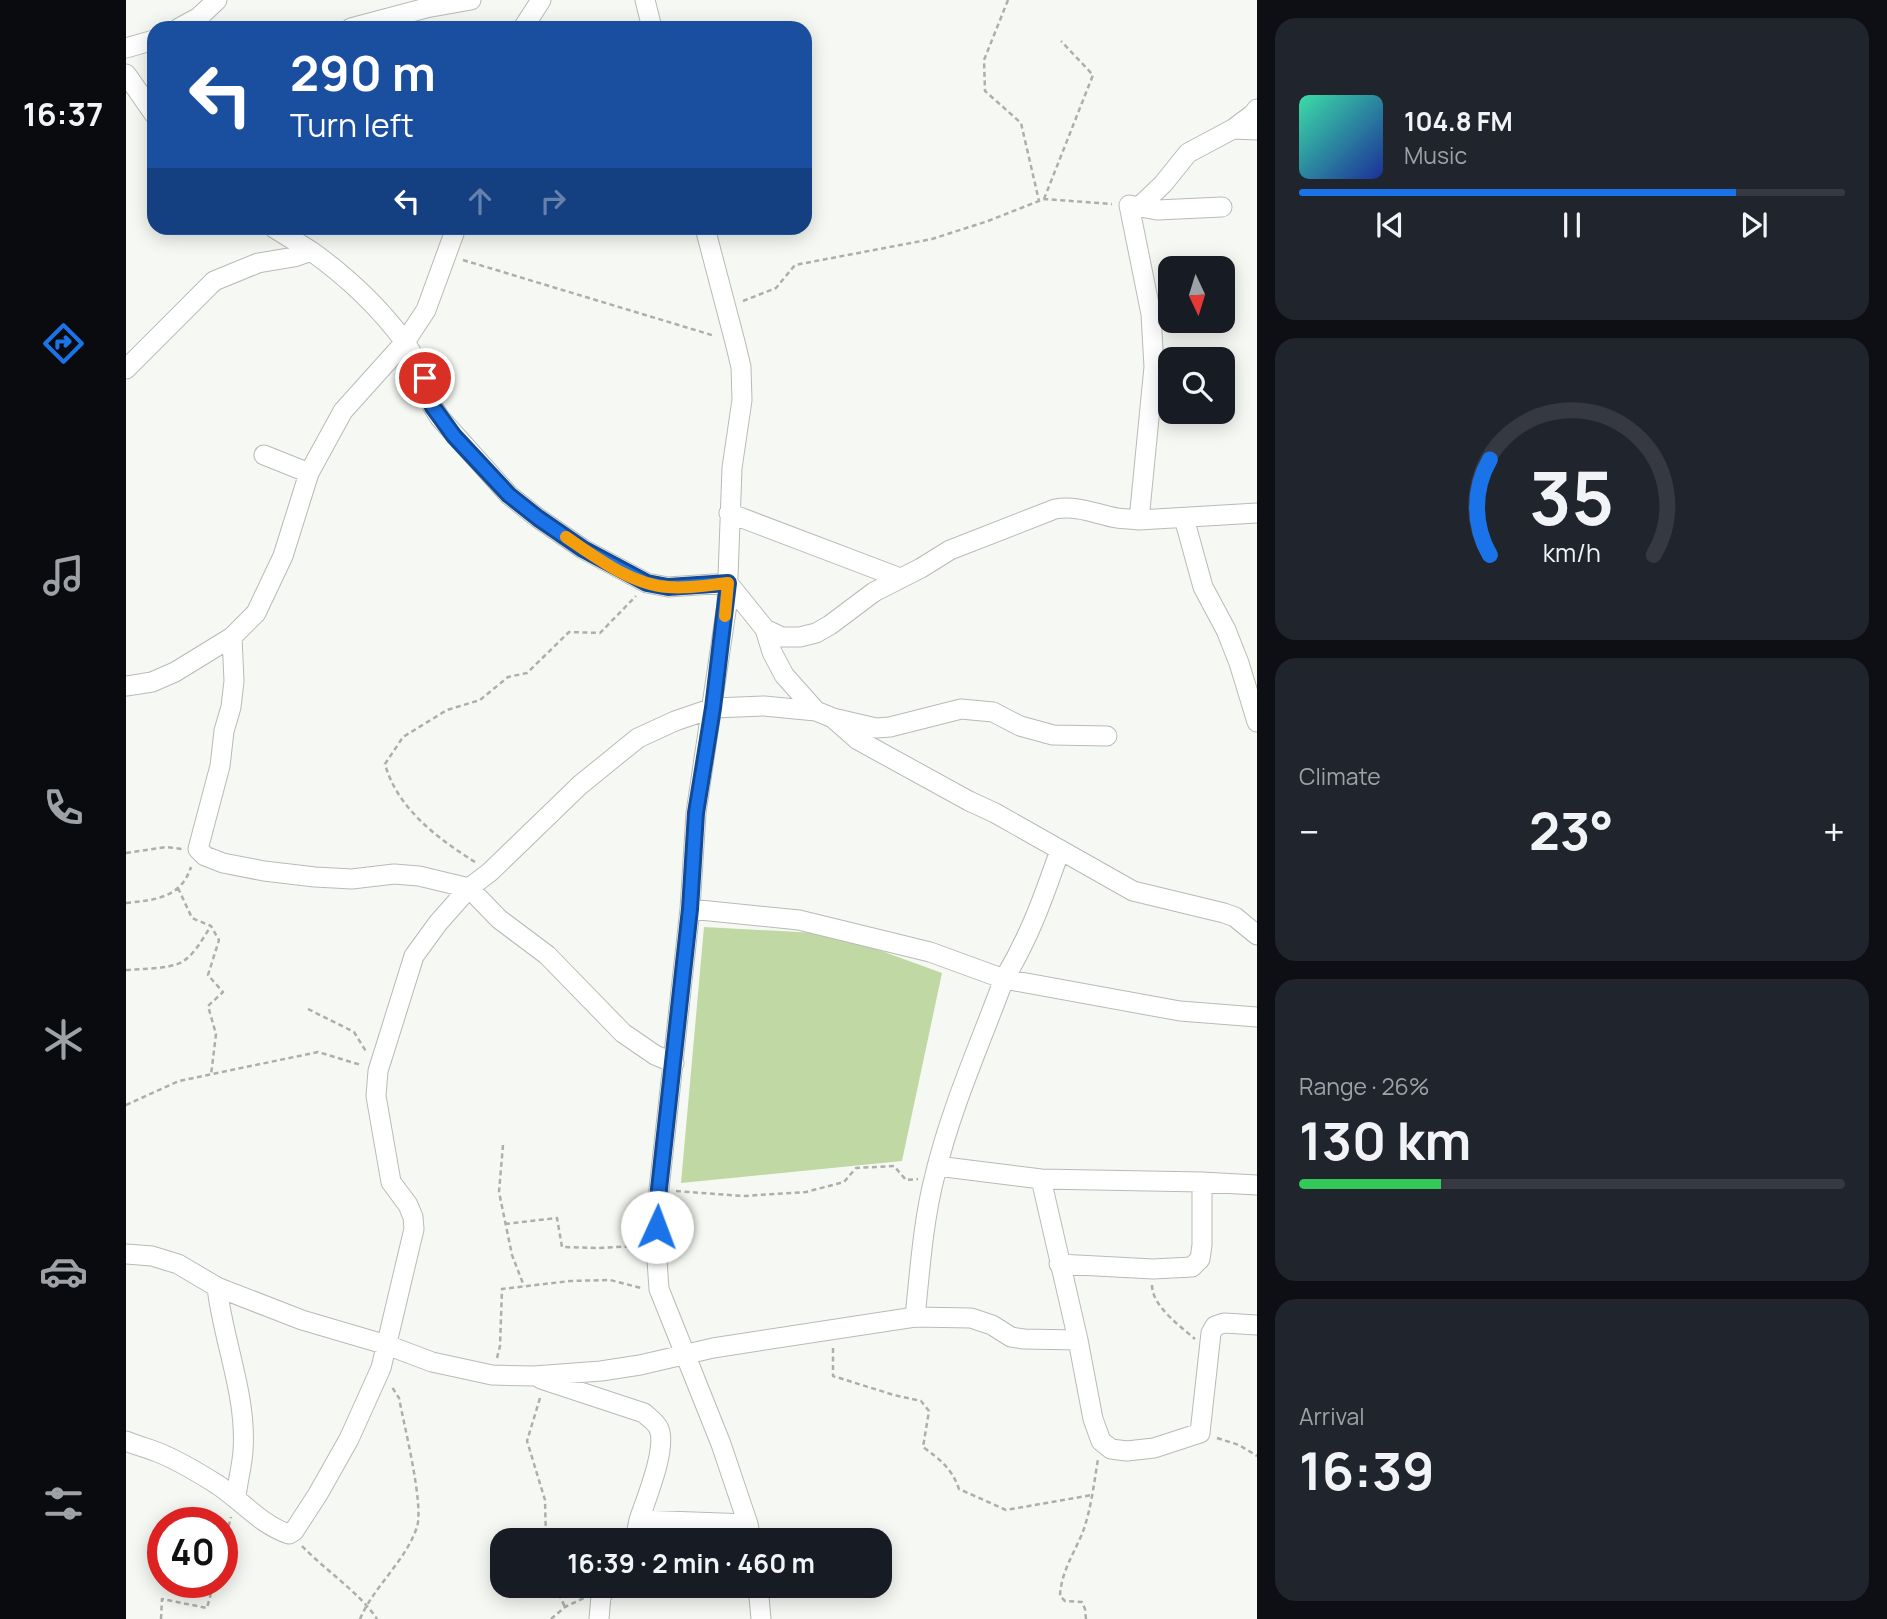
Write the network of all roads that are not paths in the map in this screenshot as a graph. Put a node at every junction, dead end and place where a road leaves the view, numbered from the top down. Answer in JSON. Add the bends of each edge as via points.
{"nodes":[{"id":1,"x":217,"y":0,"type":"edge"},
{"id":2,"x":471,"y":0,"type":"edge"},
{"id":3,"x":541,"y":0,"type":"edge"},
{"id":4,"x":645,"y":0,"type":"edge"},
{"id":5,"x":201,"y":21,"type":"edge"},
{"id":6,"x":377,"y":21,"type":"edge"},
{"id":7,"x":528,"y":21,"type":"edge"},
{"id":8,"x":650,"y":21,"type":"edge"},
{"id":9,"x":147,"y":42,"type":"edge"},
{"id":10,"x":126,"y":48,"type":"edge"},
{"id":11,"x":126,"y":74,"type":"edge"},
{"id":12,"x":147,"y":104,"type":"edge"},
{"id":13,"x":1257,"y":109,"type":"edge"},
{"id":14,"x":1233,"y":129,"type":"junction"},
{"id":15,"x":1257,"y":130,"type":"edge"},
{"id":16,"x":1134,"y":206,"type":"junction"},
{"id":17,"x":1222,"y":207,"type":"dead end"},
{"id":18,"x":285,"y":235,"type":"edge"},
{"id":19,"x":454,"y":235,"type":"edge"},
{"id":20,"x":707,"y":235,"type":"edge"},
{"id":21,"x":311,"y":251,"type":"junction"},
{"id":22,"x":405,"y":342,"type":"junction"},
{"id":23,"x":126,"y":369,"type":"edge"},
{"id":24,"x":264,"y":455,"type":"dead end"},
{"id":25,"x":309,"y":473,"type":"junction"},
{"id":26,"x":729,"y":513,"type":"junction"},
{"id":27,"x":1257,"y":513,"type":"edge"},
{"id":28,"x":1184,"y":518,"type":"junction"},
{"id":29,"x":1139,"y":520,"type":"junction"},
{"id":30,"x":900,"y":578,"type":"junction"},
{"id":31,"x":728,"y":583,"type":"junction"},
{"id":32,"x":765,"y":629,"type":"junction"},
{"id":33,"x":232,"y":637,"type":"junction"},
{"id":34,"x":126,"y":686,"type":"edge"},
{"id":35,"x":713,"y":708,"type":"junction"},
{"id":36,"x":824,"y":715,"type":"junction"},
{"id":37,"x":1257,"y":722,"type":"edge"},
{"id":38,"x":1107,"y":736,"type":"dead end"},
{"id":39,"x":1060,"y":850,"type":"junction"},
{"id":40,"x":469,"y":888,"type":"junction"},
{"id":41,"x":690,"y":909,"type":"junction"},
{"id":42,"x":1257,"y":936,"type":"edge"},
{"id":43,"x":1004,"y":979,"type":"junction"},
{"id":44,"x":1257,"y":1017,"type":"edge"},
{"id":45,"x":674,"y":1063,"type":"junction"},
{"id":46,"x":935,"y":1172,"type":"junction"},
{"id":47,"x":1041,"y":1179,"type":"junction"},
{"id":48,"x":1202,"y":1182,"type":"junction"},
{"id":49,"x":1257,"y":1185,"type":"edge"},
{"id":50,"x":126,"y":1254,"type":"edge"},
{"id":51,"x":1059,"y":1264,"type":"junction"},
{"id":52,"x":217,"y":1287,"type":"junction"},
{"id":53,"x":915,"y":1318,"type":"junction"},
{"id":54,"x":1257,"y":1325,"type":"edge"},
{"id":55,"x":1078,"y":1340,"type":"junction"},
{"id":56,"x":387,"y":1345,"type":"junction"},
{"id":57,"x":686,"y":1353,"type":"junction"},
{"id":58,"x":540,"y":1379,"type":"junction"},
{"id":59,"x":126,"y":1441,"type":"edge"},
{"id":60,"x":236,"y":1499,"type":"junction"},
{"id":61,"x":639,"y":1520,"type":"junction"},
{"id":62,"x":637,"y":1528,"type":"edge"},
{"id":63,"x":712,"y":1528,"type":"edge"},
{"id":64,"x":748,"y":1528,"type":"edge"},
{"id":65,"x":601,"y":1598,"type":"edge"},
{"id":66,"x":759,"y":1598,"type":"edge"},
{"id":67,"x":599,"y":1619,"type":"edge"},
{"id":68,"x":761,"y":1619,"type":"edge"}],
"edges":[{"from":1,"to":5,"type":"street"},
{"from":2,"to":6,"type":"street"},
{"from":3,"to":7,"type":"street"},
{"from":4,"to":8,"type":"street"},
{"from":9,"to":10,"type":"street"},
{"from":11,"to":12,"type":"street"},
{"from":13,"to":14,"type":"street"},
{"from":14,"to":15,"type":"street"},
{"from":14,"to":16,"type":"street","via":[[1188,153],[1163,184]]},
{"from":16,"to":17,"type":"street","via":[[1157,210]]},
{"from":16,"to":29,"type":"street","via":[[1151,314],[1154,367]]},
{"from":18,"to":21,"type":"street"},
{"from":19,"to":22,"type":"street","via":[[426,310]]},
{"from":20,"to":26,"type":"street","via":[[741,367],[743,401]]},
{"from":21,"to":22,"type":"street","via":[[362,293]]},
{"from":21,"to":23,"type":"street","via":[[257,263],[214,281]]},
{"from":22,"to":25,"type":"street","via":[[343,411]]},
{"from":22,"to":31,"type":"street","via":[[440,418],[509,495],[538,518],[583,549],[647,583],[668,587]]},
{"from":24,"to":25,"type":"street"},
{"from":25,"to":33,"type":"street","via":[[269,589],[256,613]]},
{"from":26,"to":30,"type":"street"},
{"from":26,"to":31,"type":"street"},
{"from":27,"to":28,"type":"street"},
{"from":28,"to":29,"type":"street"},
{"from":28,"to":37,"type":"street","via":[[1203,587],[1226,630]]},
{"from":29,"to":30,"type":"street","via":[[1092,510],[1055,509],[950,550]]},
{"from":30,"to":32,"type":"street","via":[[816,633],[782,637]]},
{"from":31,"to":32,"type":"street"},
{"from":31,"to":35,"type":"street"},
{"from":32,"to":36,"type":"street","via":[[784,675]]},
{"from":33,"to":34,"type":"street","via":[[175,672]]},
{"from":33,"to":40,"type":"street","via":[[231,707],[198,849],[223,863],[264,871],[315,877],[419,876]]},
{"from":35,"to":36,"type":"street","via":[[764,706]]},
{"from":35,"to":40,"type":"street","via":[[638,738]]},
{"from":35,"to":41,"type":"street","via":[[696,813]]},
{"from":36,"to":38,"type":"street","via":[[876,728],[970,710],[993,712],[1053,735]]},
{"from":36,"to":39,"type":"street","via":[[858,740]]},
{"from":39,"to":42,"type":"street","via":[[1133,891],[1235,917]]},
{"from":39,"to":43,"type":"street","via":[[1037,917]]},
{"from":40,"to":45,"type":"street","via":[[499,919],[547,955],[623,1033]]},
{"from":40,"to":56,"type":"street","via":[[414,956],[378,1071],[376,1096],[391,1182],[408,1205],[414,1229]]},
{"from":41,"to":43,"type":"street","via":[[799,920],[930,952]]},
{"from":41,"to":45,"type":"street"},
{"from":43,"to":44,"type":"street","via":[[1180,1011]]},
{"from":43,"to":46,"type":"street"},
{"from":45,"to":57,"type":"street","via":[[656,1245],[659,1289]]},
{"from":46,"to":47,"type":"street"},
{"from":46,"to":53,"type":"street"},
{"from":47,"to":48,"type":"street"},
{"from":47,"to":51,"type":"street"},
{"from":48,"to":49,"type":"street"},
{"from":48,"to":51,"type":"street","via":[[1202,1245],[1200,1259],[1192,1266],[1153,1269]]},
{"from":50,"to":52,"type":"street","via":[[178,1264]]},
{"from":51,"to":55,"type":"street"},
{"from":52,"to":56,"type":"street","via":[[302,1320]]},
{"from":52,"to":60,"type":"street","via":[[240,1412],[243,1451]]},
{"from":53,"to":55,"type":"street","via":[[971,1318],[1012,1337]]},
{"from":53,"to":57,"type":"street"},
{"from":54,"to":55,"type":"street","via":[[1224,1323],[1211,1333],[1200,1433],[1154,1448],[1127,1451],[1111,1449],[1101,1441]]},
{"from":56,"to":58,"type":"street","via":[[432,1362],[492,1375]]},
{"from":56,"to":60,"type":"street","via":[[349,1439],[304,1519],[289,1534]]},
{"from":57,"to":58,"type":"street"},
{"from":57,"to":64,"type":"street"},
{"from":58,"to":61,"type":"street","via":[[644,1413],[657,1425],[660,1452]]},
{"from":59,"to":60,"type":"street","via":[[191,1469]]},
{"from":61,"to":62,"type":"street"},
{"from":61,"to":63,"type":"street"},
{"from":65,"to":67,"type":"street"},
{"from":66,"to":68,"type":"street"}]}
